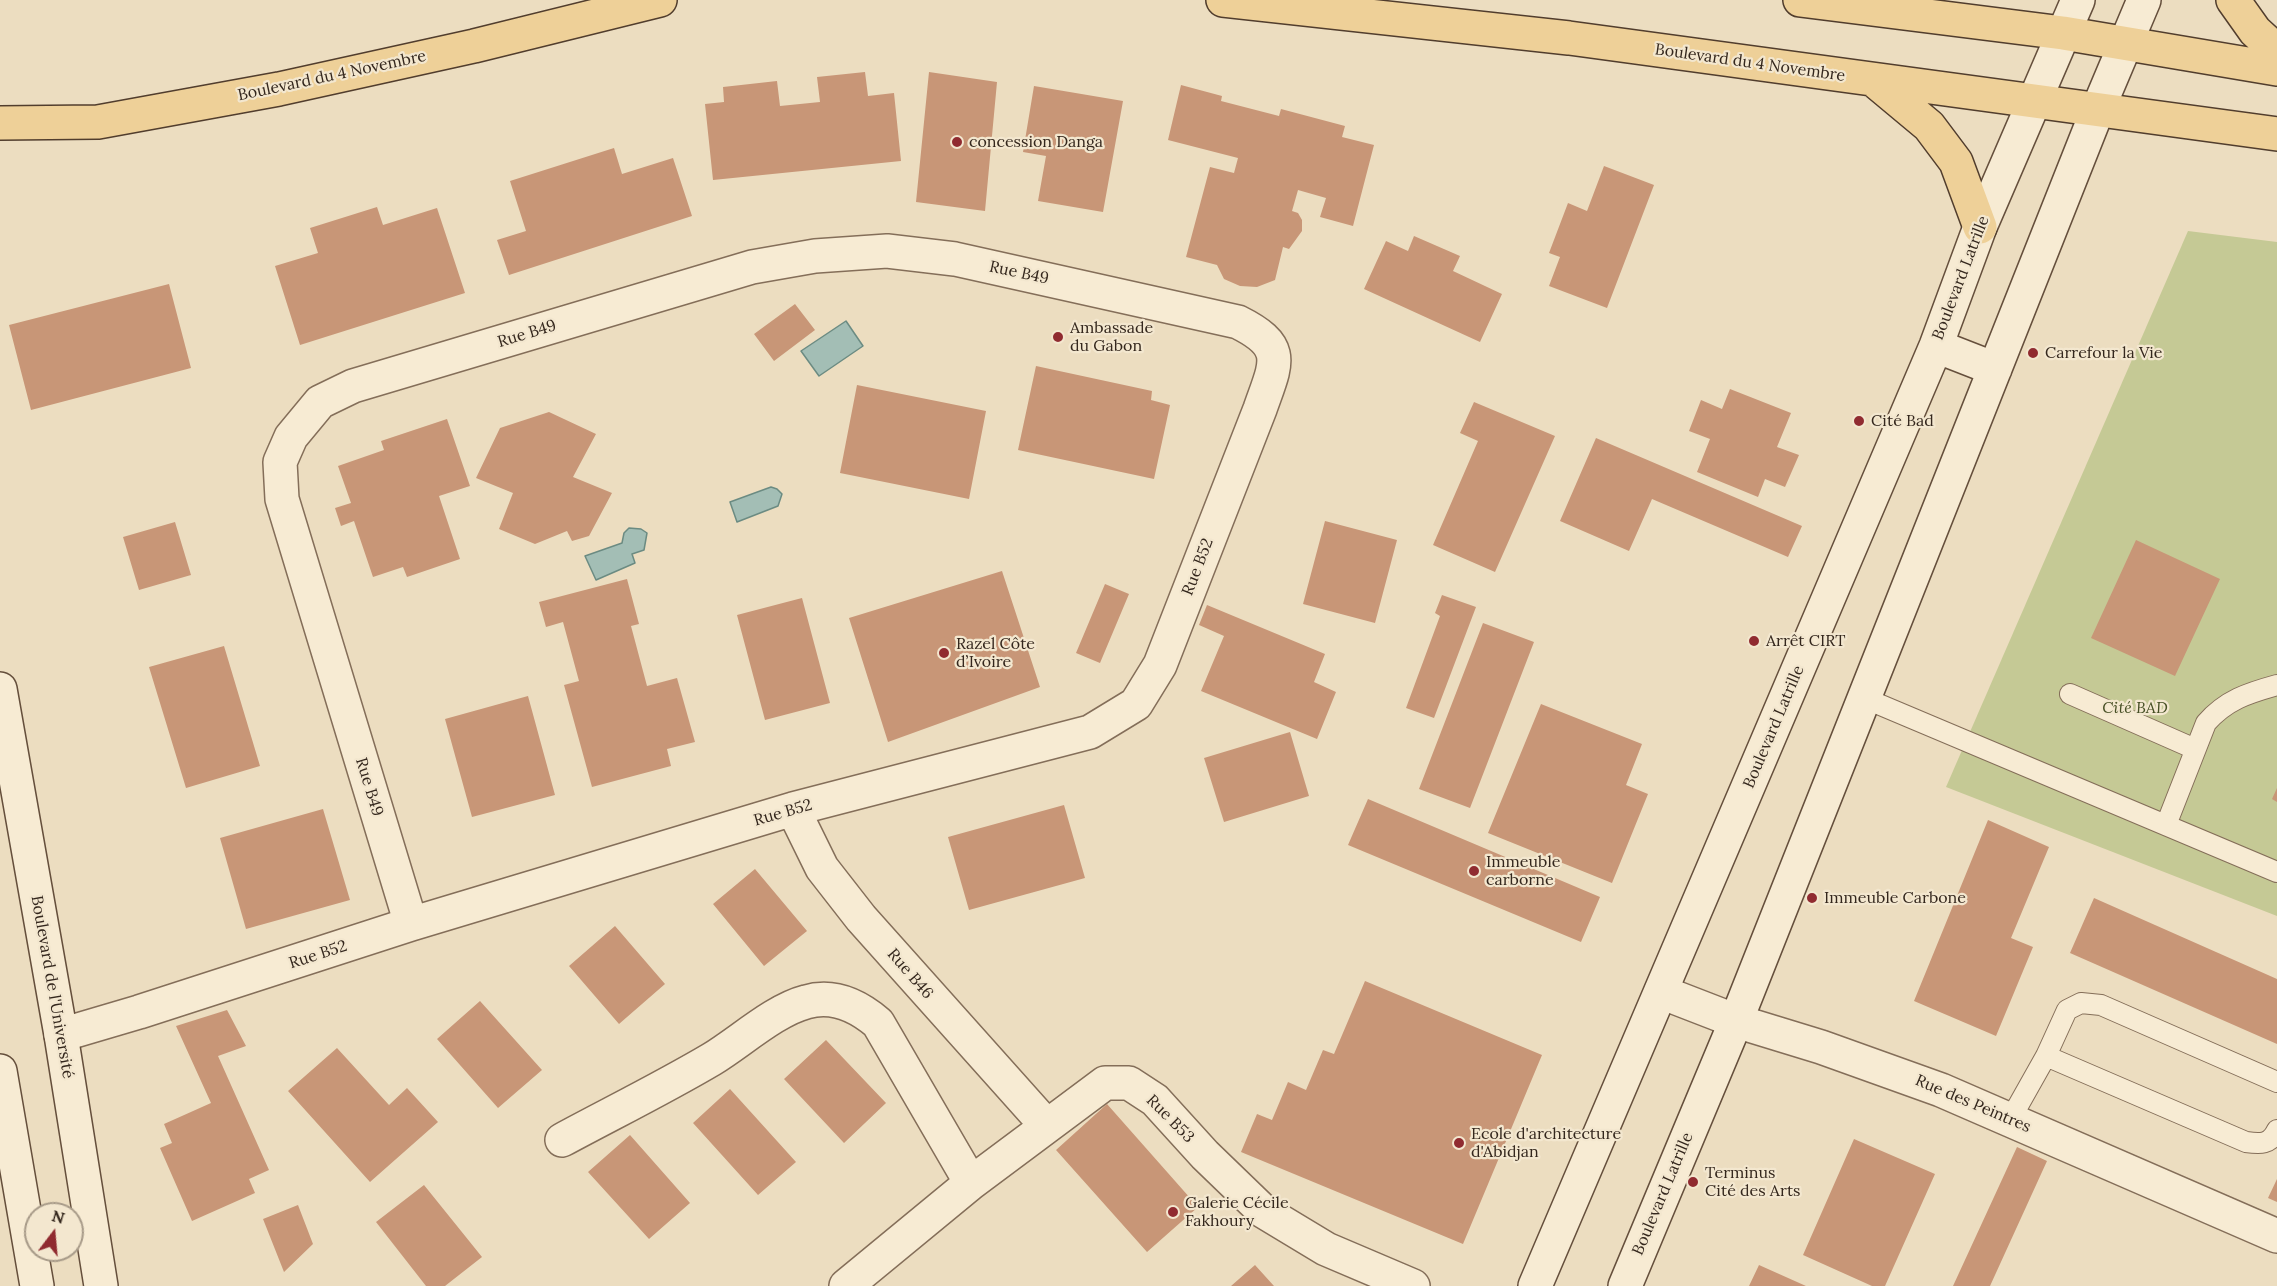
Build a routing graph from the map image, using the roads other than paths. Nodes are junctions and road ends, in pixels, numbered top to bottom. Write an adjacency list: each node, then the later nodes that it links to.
1 (660, 0): 16 (main road, Boulevard du 4 Novembre)
2 (1223, 0): 13 (main road, Boulevard du 4 Novembre)
3 (1800, 0): 8 (main road)
4 (1959, 0): 8 (main road)
5 (2078, 0): 9 (street, Boulevard Latrille)
6 (2144, 0): 10 (street, Boulevard Latrille)
7 (2234, 0): 11 (main road)
8 (1920, 14): 9 (main road)
9 (2063, 33): 10 (main road); 14 (street, Boulevard Latrille)
10 (2126, 44): 12 (main road); 15 (street, Boulevard Latrille)
11 (2277, 51)
12 (2277, 69)
13 (1875, 81): 14 (main road, Boulevard du 4 Novembre); 18 (main road)
14 (2035, 102): 15 (main road, Boulevard du 4 Novembre); 18 (street, Boulevard Latrille)
15 (2098, 109): 17 (main road, Boulevard du 4 Novembre); 21 (street, Boulevard Latrille)
16 (0, 123)
17 (2277, 134)
18 (1980, 227): 19 (street, Boulevard Latrille)
19 (1935, 346): 21 (street); 31 (street, Boulevard Latrille)
20 (1273, 348): 27 (street, Rue B52); 30 (street, Rue B49)
21 (1995, 369): 25 (street, Boulevard Latrille)
22 (2277, 685): 26 (lane)
23 (0, 689): 33 (street, Boulevard de l'Université)
24 (2070, 694): 26 (lane)
25 (1864, 698): 28 (lane); 32 (street, Boulevard Latrille)
26 (2196, 748): 28 (lane)
27 (793, 809): 30 (street, Rue B52); 38 (street, Rue B46)
28 (2166, 825): 29 (lane)
29 (2277, 872)
30 (411, 924): 33 (street, Rue B52)
31 (1661, 992): 32 (street, Rue des Peintres); 47 (street, Boulevard Latrille)
32 (1736, 1021): 37 (street, Rue des Peintres); 48 (street, Boulevard Latrille)
33 (61, 1035): 44 (street, Boulevard de l'Université)
34 (2046, 1056): 36 (lane); 37 (lane); 39 (lane)
35 (0, 1071): 43 (street)
36 (2277, 1082)
37 (2010, 1120): 42 (street, Rue des Peintres)
38 (1047, 1125): 41 (street, Rue B53); 46 (street, Rue B53)
39 (2277, 1130)
40 (562, 1140): 41 (street)
41 (971, 1183): 45 (street, Rue B53)
42 (2277, 1236)
43 (37, 1286)
44 (101, 1286)
45 (846, 1286)
46 (1413, 1286)
47 (1535, 1286)
48 (1625, 1286)

